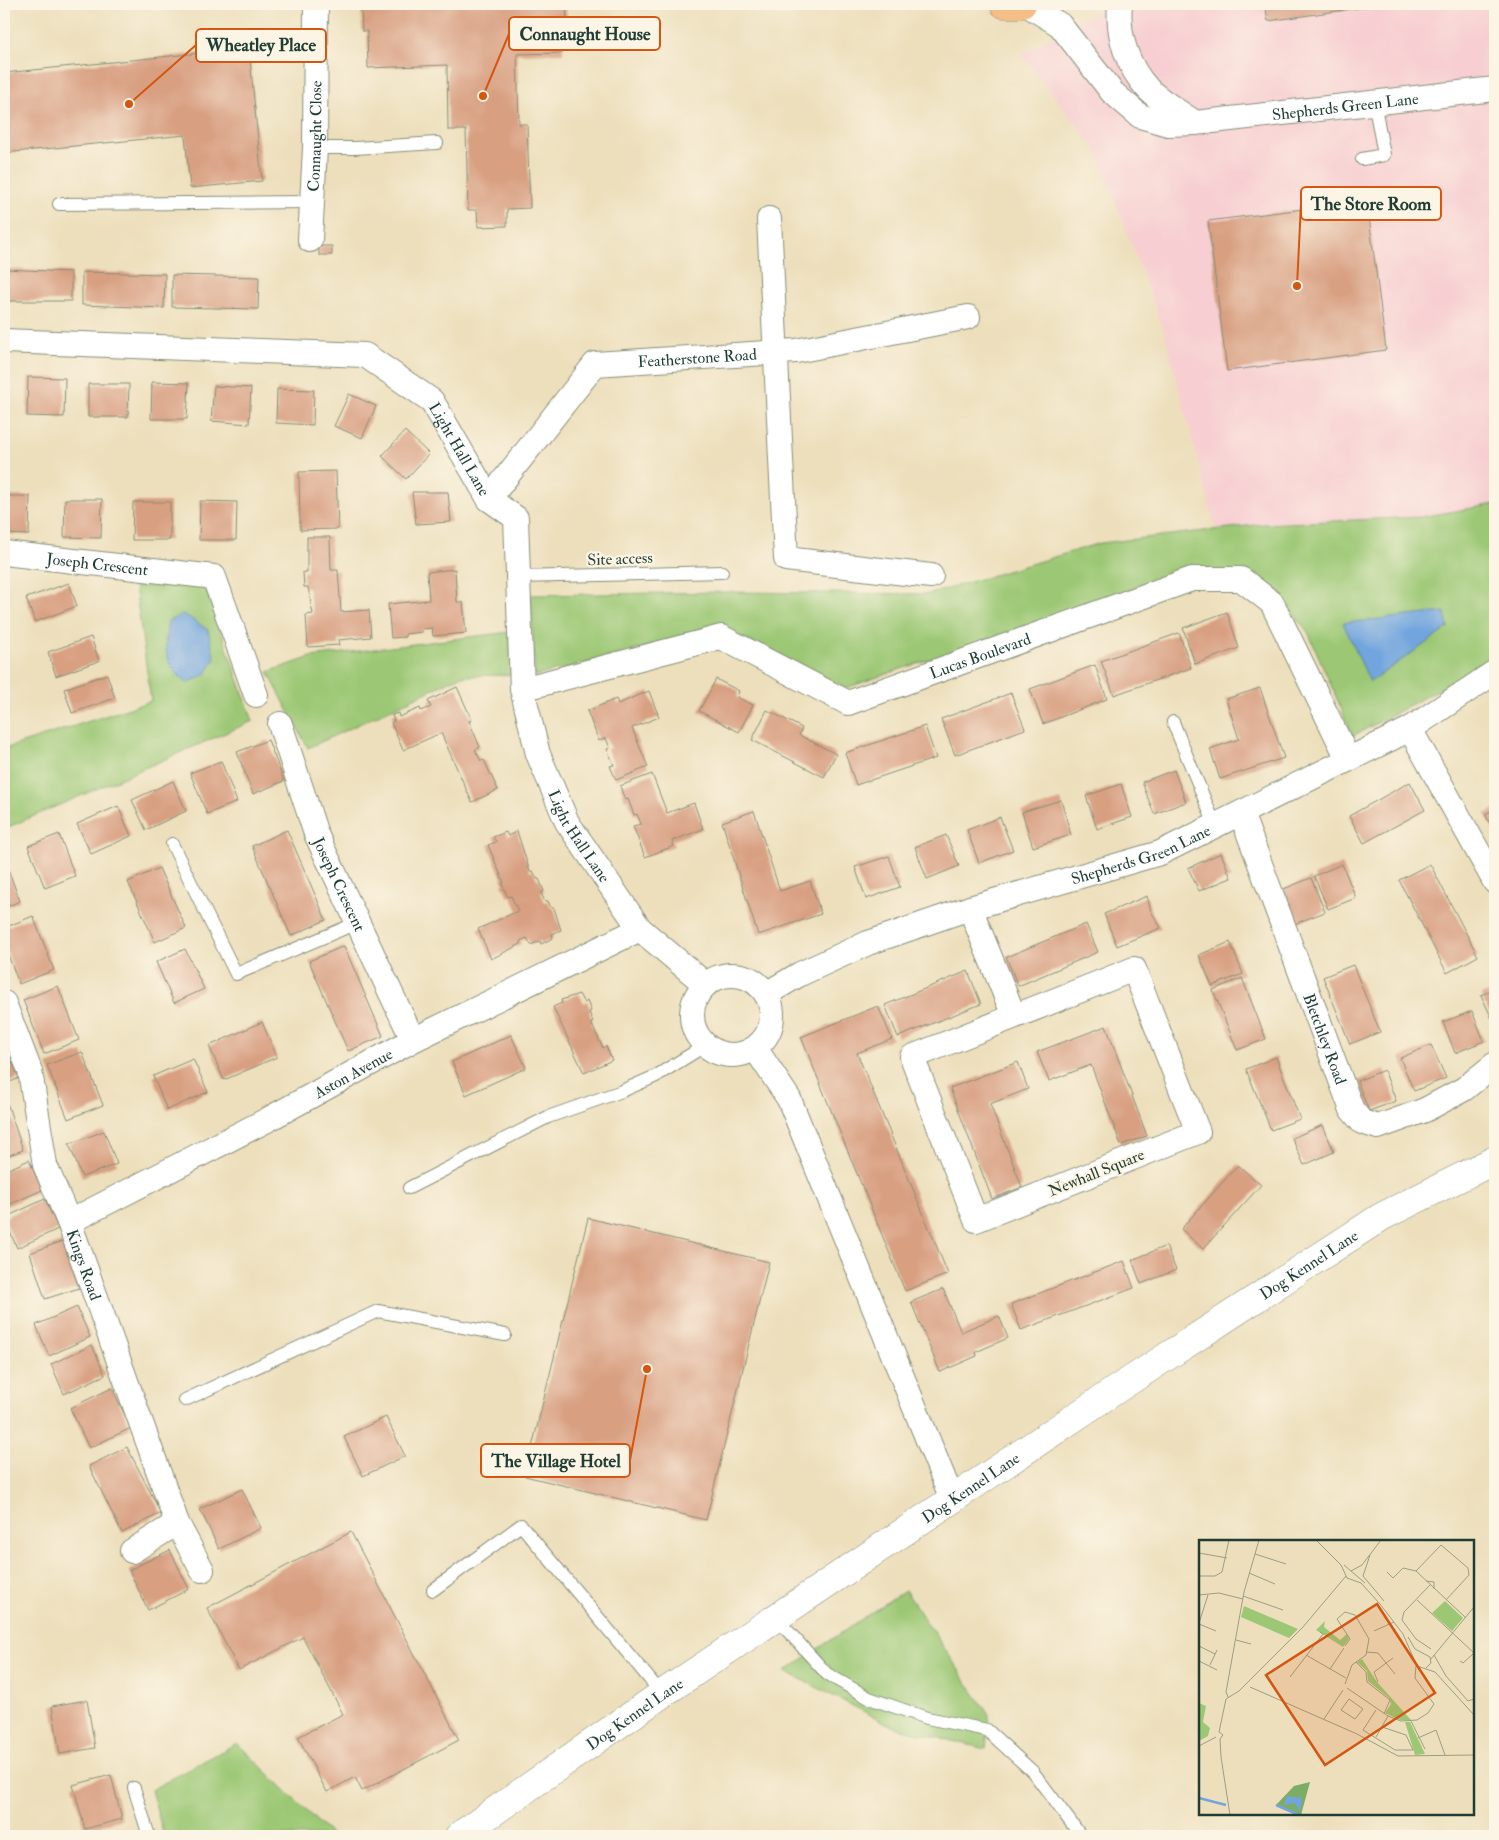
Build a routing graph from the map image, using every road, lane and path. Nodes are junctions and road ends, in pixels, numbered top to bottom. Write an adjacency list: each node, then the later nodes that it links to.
1 (316, 4): 9 (street, Connaught Close)
2 (1004, 4): 3 (highway)
3 (1024, 4): 7 (street, Shepherds Green Lane)
4 (1120, 4): 7 (street)
5 (1495, 89): 6 (street, Shepherds Green Lane)
6 (1374, 102): 7 (street, Shepherds Green Lane); 10 (lane)
7 (1195, 123)
8 (437, 143): 9 (lane)
9 (315, 148): 11 (street, Connaught Close)
10 (1362, 159)
11 (312, 202): 12 (lane); 14 (street, Connaught Close)
12 (59, 204)
13 (770, 219): 17 (street)
14 (310, 240)
15 (968, 317): 17 (street, Featherstone Road)
16 (4, 341): 18 (street, Light Hall Lane)
17 (776, 352): 18 (street, Featherstone Road); 21 (street)
18 (489, 499): 22 (street, Light Hall Lane)
19 (4, 553): 25 (street, Joseph Crescent)
20 (722, 572): 22 (lane, Site access)
21 (931, 576)
22 (518, 577): 24 (street, Light Hall Lane)
23 (1495, 672): 28 (street, Shepherds Green Lane)
24 (522, 689): 29 (street, Lucas Boulevard); 36 (street, Light Hall Lane)
25 (256, 695)
26 (1173, 722): 31 (lane)
27 (280, 724): 35 (street, Joseph Crescent)
28 (1410, 729): 29 (street, Shepherds Green Lane); 33 (street)
29 (1348, 759): 30 (street, Shepherds Green Lane)
30 (1241, 813): 31 (street, Shepherds Green Lane); 44 (street, Bletchley Road)
31 (1215, 825): 34 (street, Shepherds Green Lane)
32 (172, 844): 35 (lane)
33 (1493, 873)
34 (970, 908): 38 (street, Shepherds Green Lane); 40 (street)
35 (358, 923): 41 (street, Joseph Crescent)
36 (640, 929): 37 (street, Light Hall Lane); 41 (street, Aston Avenue)
37 (705, 984): 38 (street); 42 (street)
38 (766, 994): 43 (street)
39 (4, 1003): 47 (street, Kings Road)
40 (1014, 1016): 40 (street, Newhall Square)
41 (413, 1040): 47 (street, Aston Avenue)
42 (706, 1045): 43 (street); 46 (lane)
43 (756, 1048): 50 (street)
44 (1495, 1064)
45 (1495, 1160): 50 (street, Dog Kennel Lane)
46 (409, 1188)
47 (69, 1222): 51 (street, Kings Road)
48 (506, 1334): 49 (lane)
49 (185, 1400)
50 (952, 1499): 55 (street, Dog Kennel Lane)
51 (177, 1523): 52 (street); 53 (street, Kings Road)
52 (132, 1551)
53 (202, 1570)
54 (434, 1590): 56 (lane)
55 (776, 1618): 56 (street, Dog Kennel Lane); 60 (lane)
56 (662, 1694): 59 (street, Dog Kennel Lane)
57 (134, 1788): 58 (lane)
58 (149, 1836)
59 (459, 1836)
60 (1081, 1836)

